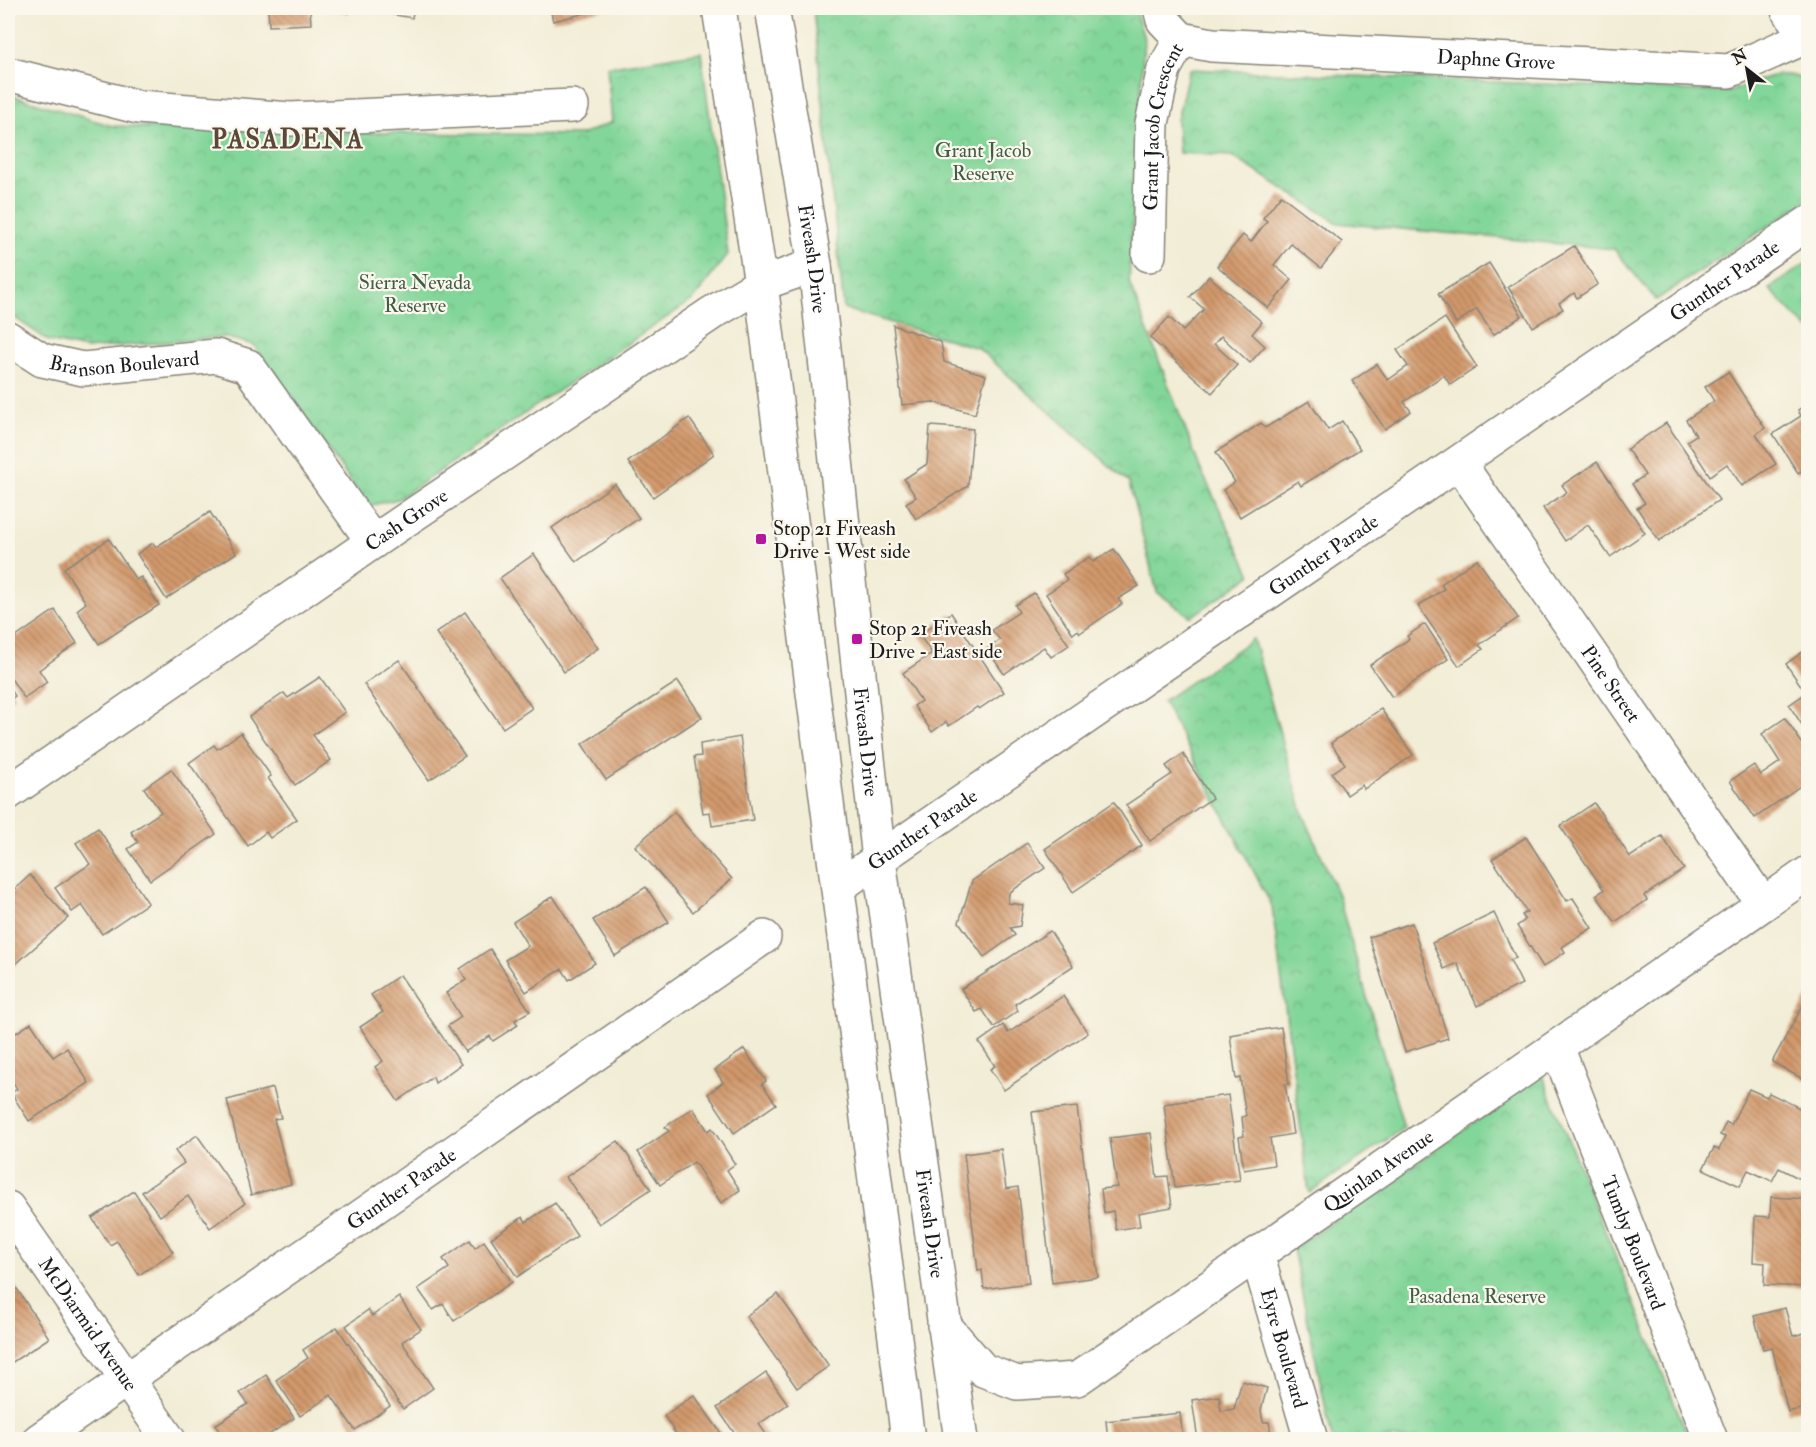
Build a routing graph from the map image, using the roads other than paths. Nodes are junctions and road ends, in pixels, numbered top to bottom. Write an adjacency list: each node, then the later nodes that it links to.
1 (719, 8): 12 (street)
2 (772, 8): 11 (street, Fiveash Drive)
3 (1160, 8): 5 (street, Grant Jacob Crescent)
4 (1787, 8): 6 (street)
5 (1181, 39): 6 (street, Daphne Grove); 10 (street, Grant Jacob Crescent)
6 (1807, 39)
7 (8, 74): 8 (street)
8 (572, 106)
9 (1809, 223): 14 (street, Gunther Parade)
10 (1149, 255)
11 (814, 265): 12 (street, Cash Grove); 17 (street, Fiveash Drive)
12 (761, 284): 15 (street, Cash Grove); 19 (street)
13 (8, 338): 15 (street, Branson Boulevard)
14 (1459, 463): 17 (street, Gunther Parade); 20 (street, Pine Street)
15 (373, 542): 16 (street, Cash Grove)
16 (8, 793)
17 (879, 860): 19 (street, Gunther Parade); 25 (street, Fiveash Drive)
18 (1809, 873): 20 (street, Quinlan Avenue)
19 (838, 887): 29 (street)
20 (1763, 904): 22 (street, Quinlan Avenue)
21 (764, 937): 26 (street, Gunther Parade)
22 (1557, 1047): 24 (street, Quinlan Avenue); 32 (street, Tumby Boulevard)
23 (8, 1208): 26 (street, McDiarmid Avenue)
24 (1257, 1254): 25 (street, Quinlan Avenue); 31 (street, Eyre Boulevard)
25 (944, 1325): 30 (street, Fiveash Drive)
26 (127, 1379): 27 (street, Gunther Parade); 28 (street, McDiarmid Avenue)
27 (39, 1440)
28 (169, 1440)
29 (908, 1440)
30 (961, 1440)
31 (1311, 1440)
32 (1711, 1440)

